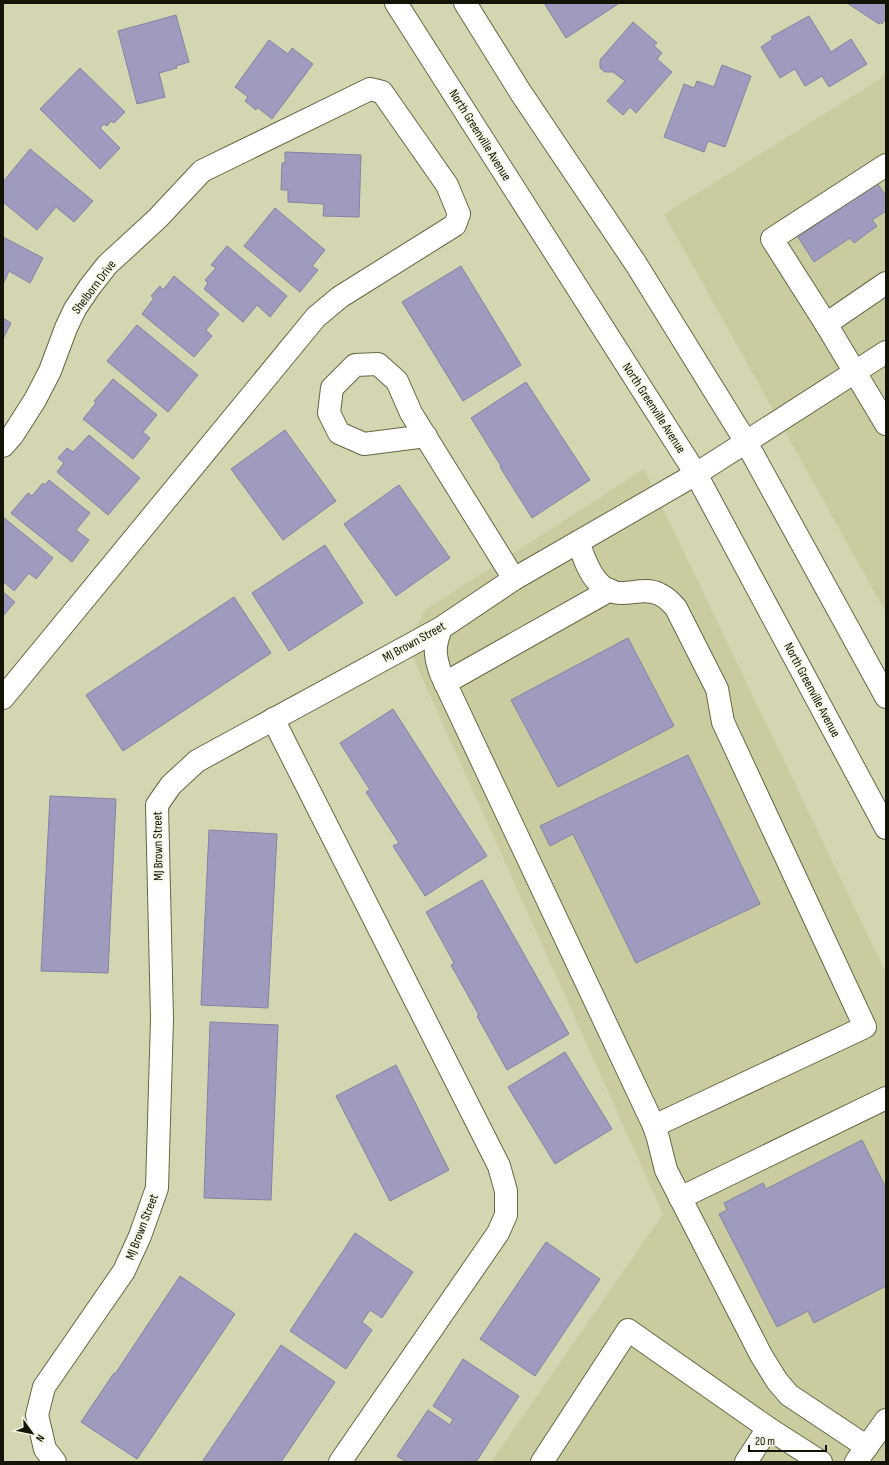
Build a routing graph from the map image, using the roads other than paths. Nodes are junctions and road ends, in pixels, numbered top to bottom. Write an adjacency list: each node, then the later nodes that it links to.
1 (396, 3): 12 (main road, North Greenville Avenue)
2 (465, 3): 10 (main road)
3 (886, 165): 5 (main road)
4 (886, 284): 5 (main road)
5 (826, 324): 7 (main road)
6 (886, 352): 7 (main road, MJ Brown Street)
7 (856, 372): 8 (main road); 10 (main road, MJ Brown Street)
8 (886, 424)
9 (426, 436): 9 (main road); 14 (main road)
10 (746, 442): 12 (main road, MJ Brown Street); 18 (main road)
11 (3, 446): 19 (main road, Shelborn Drive)
12 (696, 474): 13 (main road, MJ Brown Street); 21 (main road, North Greenville Avenue)
13 (578, 542): 14 (main road, MJ Brown Street); 15 (main road)
14 (514, 579): 16 (main road, MJ Brown Street)
15 (610, 590): 17 (main road); 23 (main road)
16 (441, 628): 17 (main road); 20 (main road, MJ Brown Street)
17 (445, 683): 23 (main road)
18 (886, 697)
19 (3, 698)
20 (273, 719): 28 (main road, MJ Brown Street); 29 (main road)
21 (886, 828)
22 (886, 1098): 24 (main road)
23 (654, 1126): 24 (main road)
24 (680, 1198): 27 (main road)
25 (886, 1420): 27 (main road)
26 (768, 1428): 30 (main road); 31 (main road); 32 (main road)
27 (862, 1454)
28 (55, 1462)
29 (340, 1462)
30 (542, 1462)
31 (746, 1462)
32 (821, 1462)

